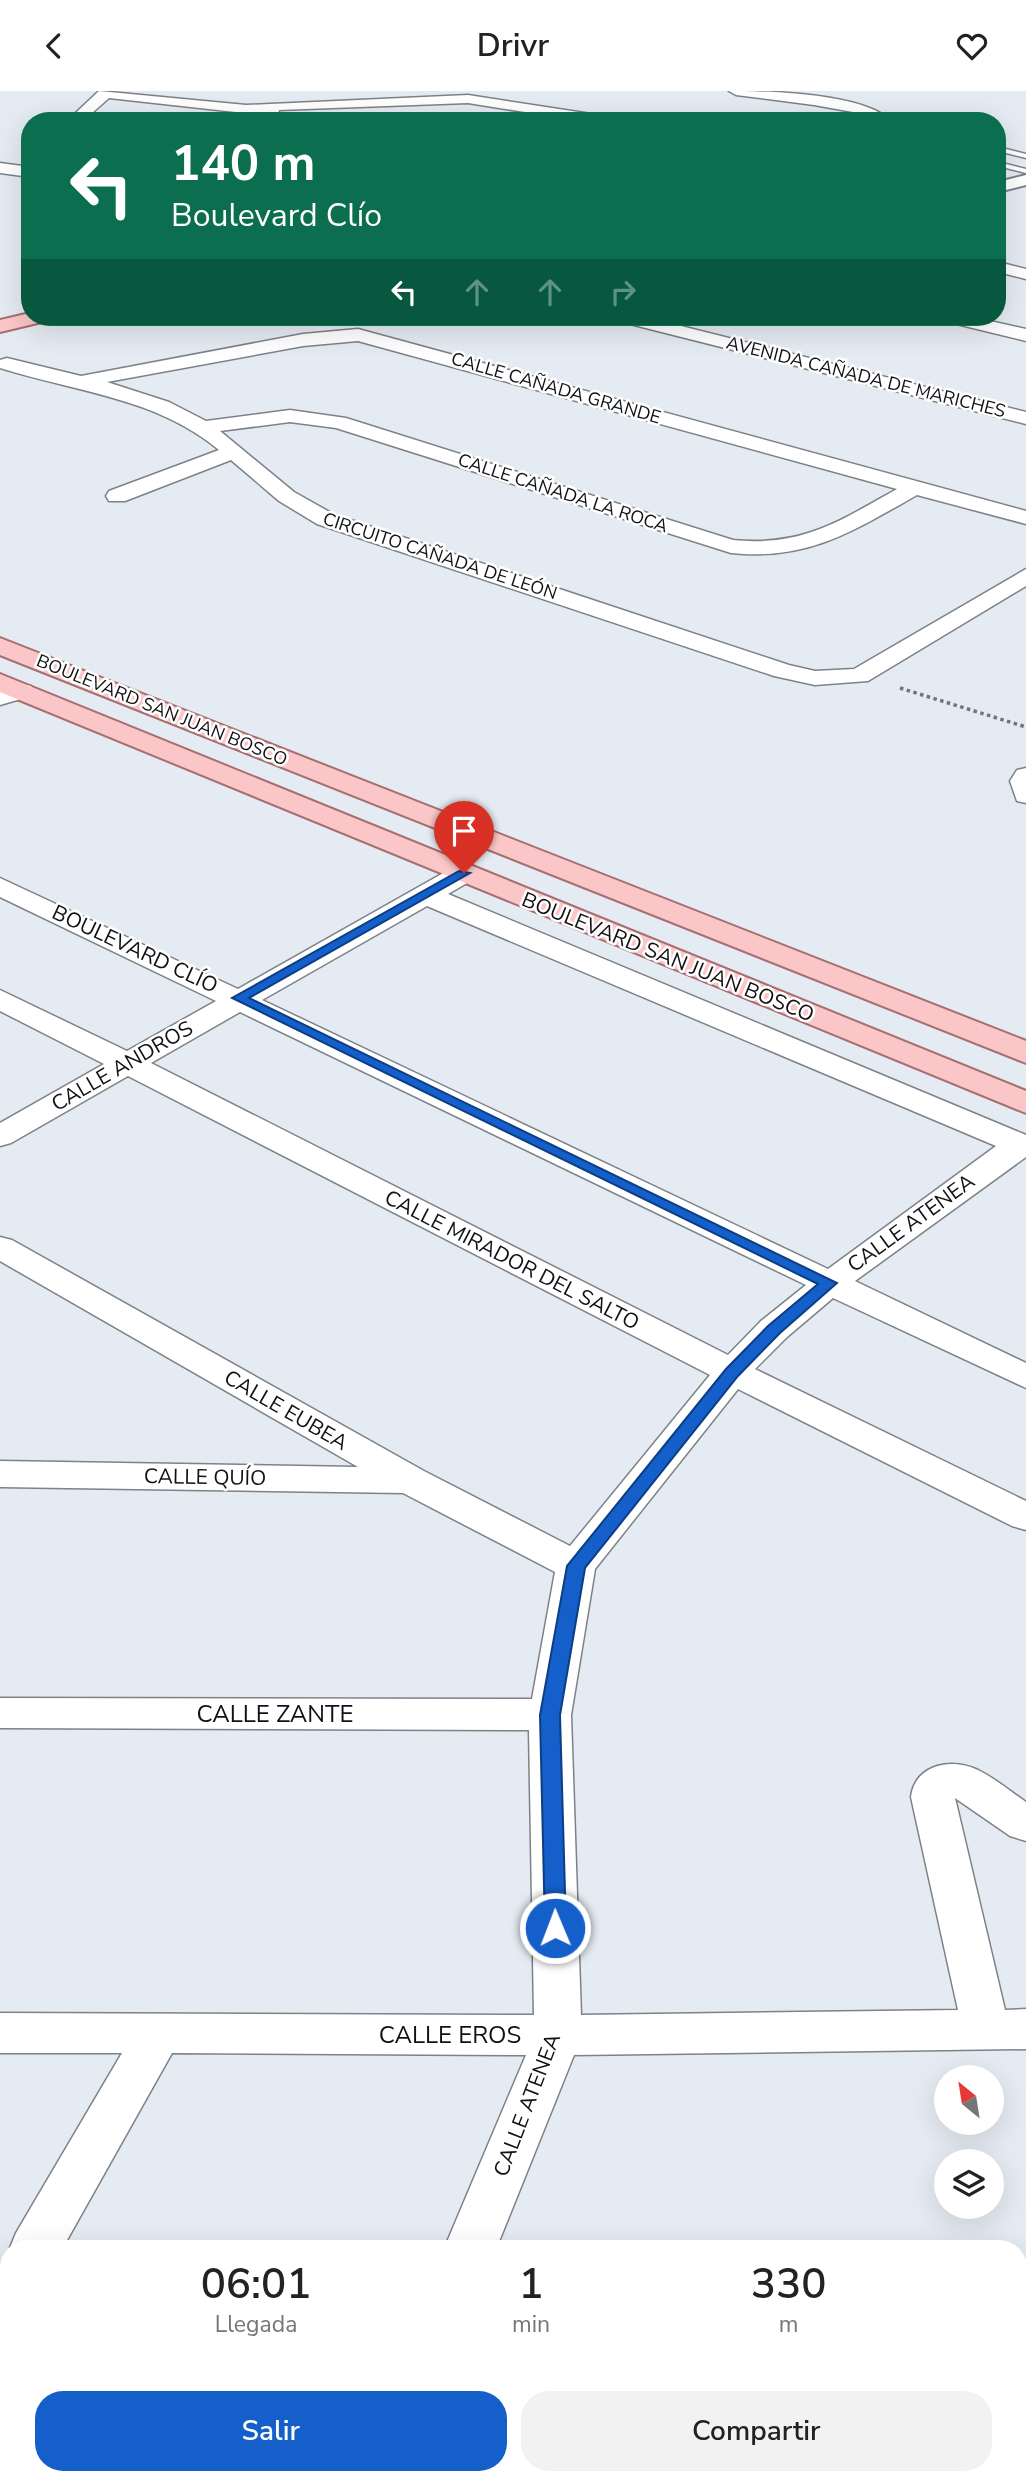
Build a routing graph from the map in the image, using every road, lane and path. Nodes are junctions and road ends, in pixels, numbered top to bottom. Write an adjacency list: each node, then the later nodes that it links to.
1 (736, 91): 7 (street)
2 (107, 92): 3 (street); 4 (street)
3 (252, 107): 5 (street); 6 (street)
4 (85, 112)
5 (273, 112)
6 (552, 112)
7 (870, 112)
8 (1006, 151): 9 (lane)
9 (1026, 156)
10 (1006, 166): 11 (lane)
11 (1026, 171)
12 (1026, 180): 13 (street)
13 (1006, 185)
14 (1026, 197): 15 (street)
15 (1006, 201)
16 (1026, 264): 17 (street)
17 (1006, 266)
18 (1006, 269): 19 (street)
19 (1026, 274)
20 (21, 304): 21 (main road)
21 (0, 308)
22 (21, 321): 23 (main road)
23 (0, 326)
24 (660, 326): 29 (street, AVENIDA CAÑADA DE MARICHES)
25 (988, 326): 26 (street)
26 (1026, 335)
27 (7, 365): 28 (street, CIRCUITO CAÑADA DE LEÓN)
28 (80, 382): 30 (street, CIRCUITO CAÑADA DE LEÓN); 32 (street, CALLE CAÑADA GRANDE)
29 (1026, 418)
30 (201, 428): 31 (street, CIRCUITO CAÑADA DE LEÓN); 32 (street, CALLE CAÑADA LA ROCA)
31 (231, 453): 33 (street); 37 (street, CIRCUITO CAÑADA DE LEÓN)
32 (914, 488): 34 (street, CALLE CAÑADA GRANDE)
33 (117, 496)
34 (1026, 518)
35 (1026, 576): 37 (street, CIRCUITO CAÑADA DE LEÓN)
36 (0, 646): 47 (main road, BOULEVARD SAN JUAN BOSCO)
37 (859, 675): 39 (path)
38 (7, 690): 42 (main road, BOULEVARD SAN JUAN BOSCO)
39 (1026, 727)
40 (1026, 776): 41 (street)
41 (1026, 795)
42 (464, 873): 44 (street, CALLE ANDROS); 49 (main road, BOULEVARD SAN JUAN BOSCO)
43 (0, 886): 45 (street, BOULEVARD CLÍO)
44 (426, 895): 45 (street, CALLE ANDROS); 51 (street)
45 (239, 998): 48 (street, CALLE ANDROS); 55 (street, BOULEVARD CLÍO)
46 (0, 999): 48 (street, CALLE MIRADOR DEL SALTO)
47 (1026, 1053)
48 (126, 1063): 50 (street, CALLE ANDROS); 56 (street, CALLE MIRADOR DEL SALTO)
49 (1026, 1103)
50 (0, 1136)
51 (1023, 1145): 55 (street, CALLE ATENEA)
52 (0, 1247): 54 (street, CALLE EUBEA)
53 (0, 1270): 54 (street)
54 (43, 1271): 59 (street, CALLE EUBEA)
55 (829, 1283): 56 (street, CALLE ATENEA); 57 (street, BOULEVARD CLÍO)
56 (732, 1372): 60 (street, CALLE MIRADOR DEL SALTO); 61 (street, CALLE ATENEA)
57 (1026, 1377)
58 (0, 1474): 59 (street, CALLE QUÍO)
59 (410, 1481): 61 (street, CALLE EUBEA)
60 (1026, 1517)
61 (576, 1566): 63 (street, CALLE ATENEA)
62 (0, 1713): 63 (street, CALLE ZANTE)
63 (550, 1715): 68 (street, CALLE ATENEA)
64 (1026, 1824): 65 (street)
65 (1006, 2029): 68 (street, CALLE EROS)
66 (0, 2033): 67 (street, CALLE EROS)
67 (158, 2035): 68 (street, CALLE EROS); 69 (street)
68 (558, 2035): 70 (street, CALLE ATENEA)
69 (39, 2240)
70 (474, 2240)

